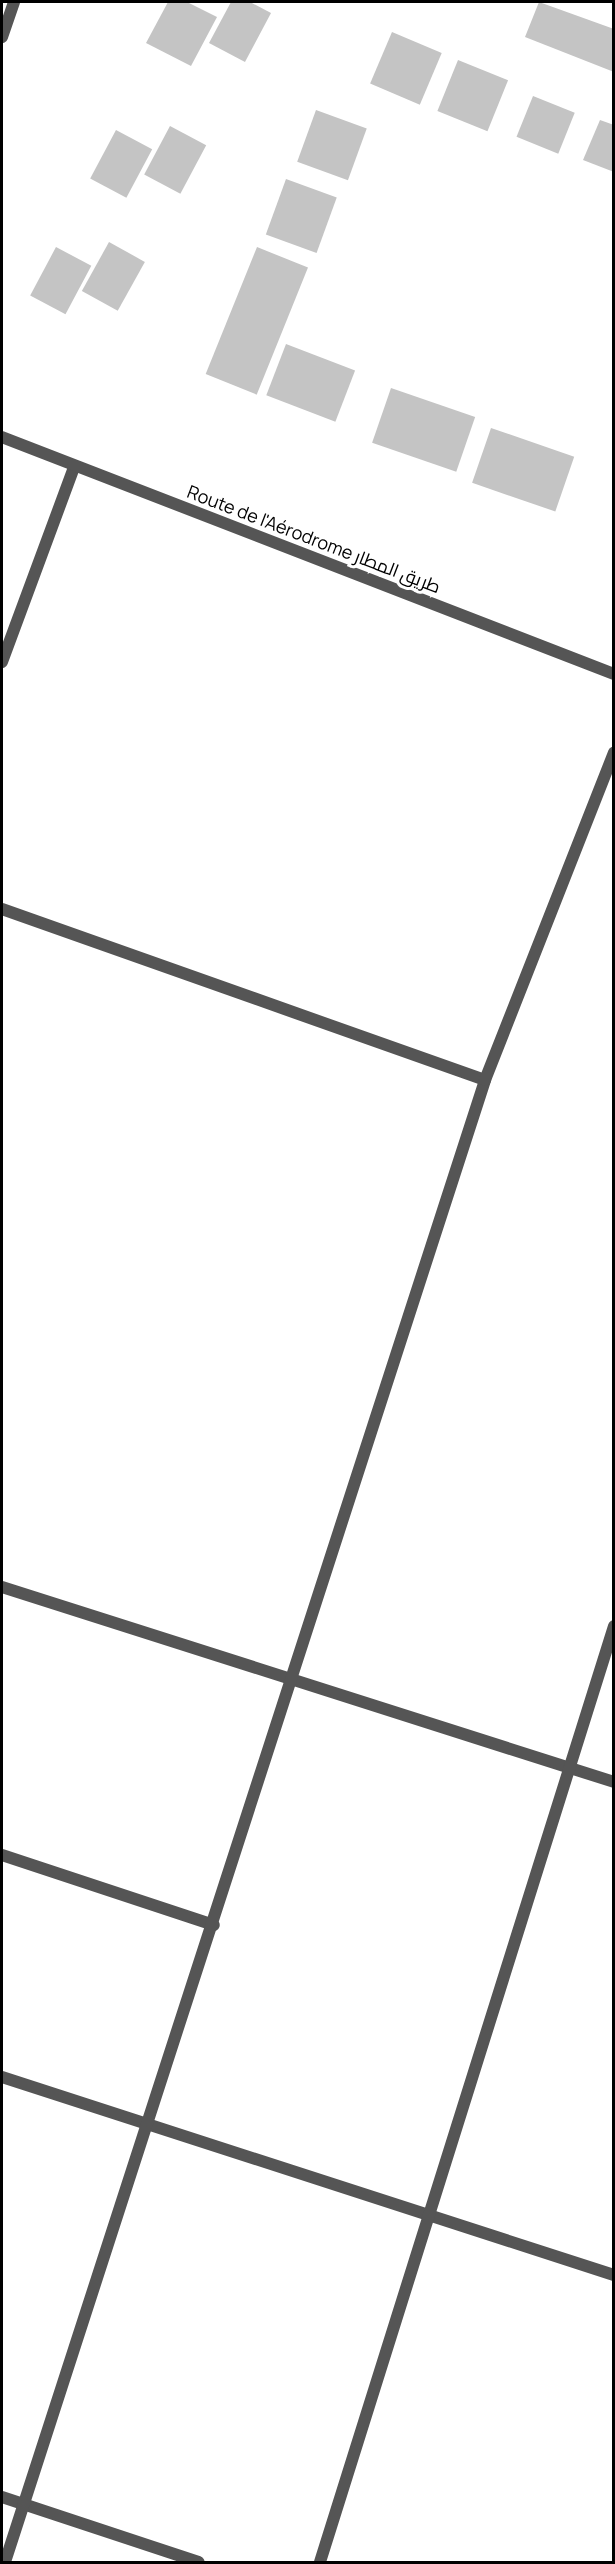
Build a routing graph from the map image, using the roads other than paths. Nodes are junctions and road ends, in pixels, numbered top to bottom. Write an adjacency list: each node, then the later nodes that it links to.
1 (14, 2): 2 (street)
2 (2, 38)
3 (2, 437): 4 (street, Route de l'Aérodrome طريق المطار)
4 (74, 467): 5 (street); 6 (street, Route de l'Aérodrome طريق المطار)
5 (2, 662)
6 (614, 674)
7 (614, 753): 9 (street)
8 (2, 909): 9 (street)
9 (485, 1080): 12 (street)
10 (2, 1587): 12 (street)
11 (614, 1626): 13 (street)
12 (290, 1680): 13 (street); 16 (street)
13 (571, 1768): 14 (street); 19 (street)
14 (614, 1782)
15 (2, 1855): 16 (street)
16 (214, 1925): 18 (street)
17 (2, 2077): 18 (street)
18 (149, 2125): 19 (street); 22 (street)
19 (431, 2213): 20 (street); 25 (street)
20 (614, 2275)
21 (2, 2497): 22 (street)
22 (24, 2505): 23 (street); 24 (street)
23 (5, 2562)
24 (200, 2562)
25 (320, 2562)

